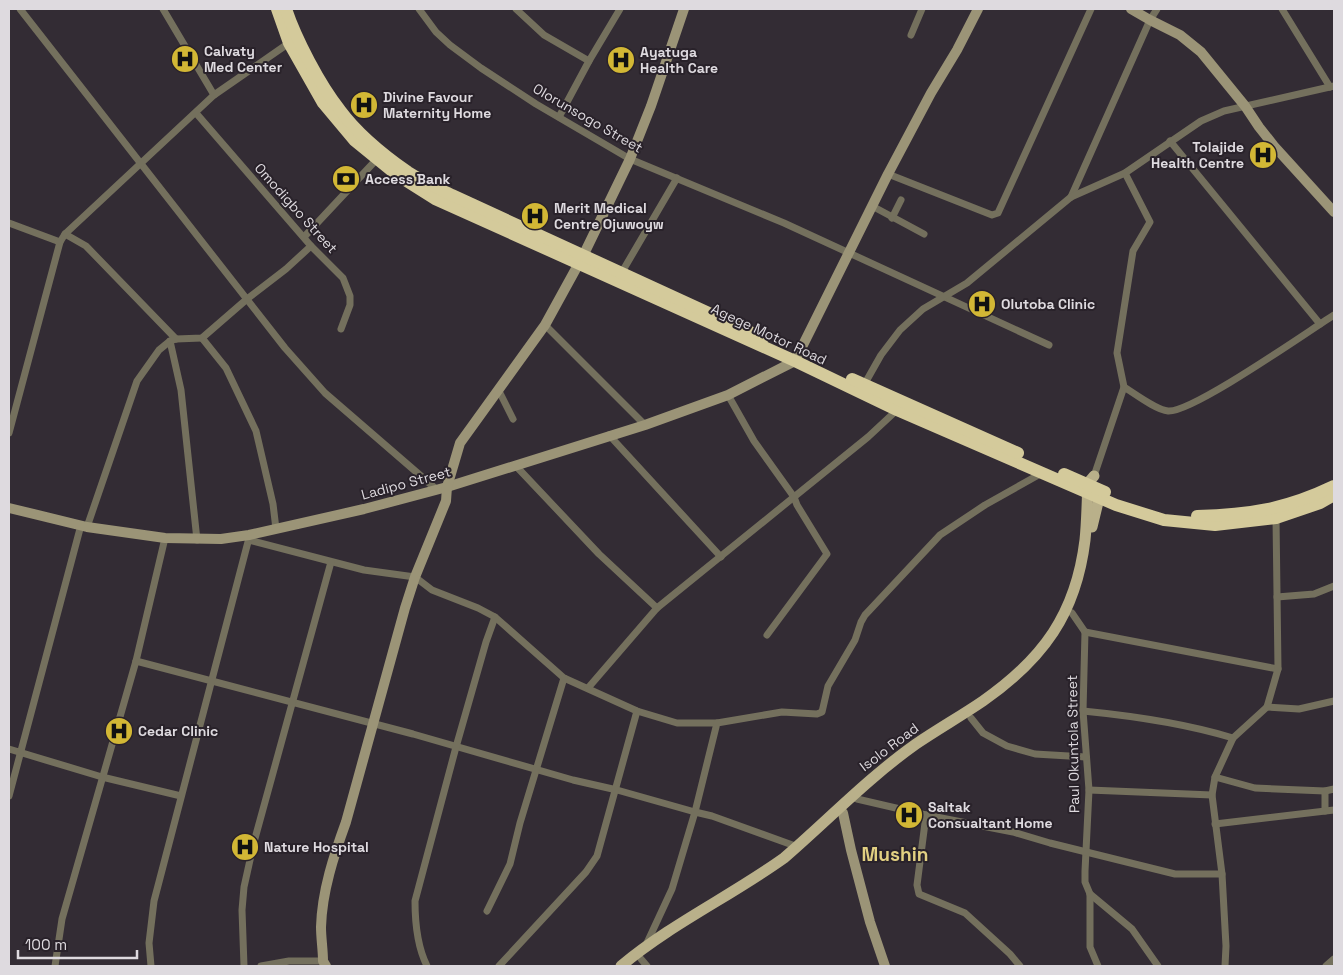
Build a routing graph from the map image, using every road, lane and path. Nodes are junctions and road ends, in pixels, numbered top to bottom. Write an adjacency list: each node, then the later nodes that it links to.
1 (20, 9): 27 (street)
2 (163, 9): 20 (street)
3 (277, 9): 17 (highway, Agege Motor Road)
4 (286, 9): 43 (highway, Agege Motor Road)
5 (418, 9): 23 (street, Olorunsogo Street)
6 (516, 9): 18 (street)
7 (620, 9): 18 (street)
8 (684, 9): 26 (street)
9 (922, 9): 16 (street)
10 (978, 9): 29 (street)
11 (1091, 9): 29 (street)
12 (1131, 9): 15 (street)
13 (1157, 9): 15 (street)
14 (1282, 9): 19 (street)
15 (1150, 20): 21 (street); 31 (street)
16 (911, 35)
17 (289, 43): 20 (street); 25 (highway, Agege Motor Road)
18 (589, 61): 23 (street)
19 (1332, 86): 21 (street)
20 (214, 95): 22 (street)
21 (1245, 106): 24 (street); 34 (street)
22 (196, 112): 27 (street); 39 (street, Omodigbo Street)
23 (559, 117): 26 (street, Olorunsogo Street)
24 (1170, 142): 28 (street); 48 (street)
25 (377, 159): 39 (street); 43 (highway, Agege Motor Road)
26 (630, 159): 30 (street, Olorunsogo Street); 43 (street)
27 (140, 164): 37 (street); 46 (street)
28 (1125, 173): 31 (street); 56 (street)
29 (888, 174): 33 (street)
30 (677, 178): 42 (street, Olorunsogo Street); 44 (street)
31 (1071, 197): 45 (street)
32 (901, 200): 35 (street)
33 (872, 206): 35 (street); 42 (street)
34 (1334, 212)
35 (892, 218): 38 (street)
36 (9, 223): 40 (street)
37 (65, 234): 40 (street); 52 (street)
38 (924, 234)
39 (304, 237): 41 (street, Omodigbo Street)
40 (60, 242): 62 (street)
41 (311, 246): 46 (street); 50 (street, Omodigbo Street)
42 (848, 253): 45 (street, Olorunsogo Street); 54 (street)
43 (581, 259): 44 (highway, Agege Motor Road); 49 (street); 54 (highway, Agege Motor Road)
44 (622, 272): 54 (highway, Agege Motor Road)
45 (944, 295): 53 (street, Olorunsogo Street); 55 (street)
46 (247, 299): 51 (street); 69 (street)
47 (1334, 315): 48 (street)
48 (1320, 324): 56 (street)
49 (545, 325): 57 (street); 61 (street)
50 (341, 329)
51 (202, 338): 52 (street); 75 (street)
52 (173, 340): 74 (street); 78 (street)
53 (1049, 345)
54 (797, 358): 55 (highway, Agege Motor Road); 58 (street, Ladipo Street); 59 (highway, Agege Motor Road)
55 (864, 385): 68 (highway, Agege Motor Road)
56 (1124, 387): 68 (street)
57 (498, 389): 60 (street); 67 (street)
58 (728, 395): 61 (street, Ladipo Street); 71 (street)
59 (897, 410): 65 (highway, Agege Motor Road); 71 (street)
60 (513, 419)
61 (644, 425): 63 (street, Ladipo Street)
62 (9, 433)
63 (609, 435): 64 (street, Ladipo Street); 79 (street)
64 (514, 465): 67 (street, Ladipo Street); 84 (street)
65 (1042, 473): 68 (highway, Agege Motor Road); 100 (street)
66 (1334, 486): 68 (highway, Agege Motor Road)
67 (447, 487): 69 (street, Ladipo Street); 81 (street)
68 (1093, 488): 73 (highway, Agege Motor Road); 85 (main road, Isolo Road); 124 (main road, Isolo Road)
69 (436, 489): 75 (street, Ladipo Street)
70 (1334, 495): 73 (highway, Agege Motor Road)
71 (794, 497): 79 (street); 88 (street)
72 (9, 508): 74 (street, Ladipo Street)
73 (1276, 518): 83 (street)
74 (84, 526): 76 (street, Ladipo Street); 105 (street)
75 (276, 529): 77 (street, Ladipo Street)
76 (165, 538): 78 (street, Ladipo Street); 89 (street)
77 (249, 538): 78 (street, Ladipo Street); 80 (street); 92 (street)
78 (197, 540)
79 (721, 557): 84 (street)
80 (331, 562): 81 (street); 95 (street)
81 (415, 577): 86 (street); 101 (street)
82 (1334, 586): 83 (street)
83 (1277, 597): 90 (street)
84 (657, 608): 93 (street)
85 (1072, 613): 87 (street); 99 (main road, Isolo Road)
86 (495, 617): 91 (street); 103 (street)
87 (1085, 632): 90 (street); 98 (street, Paul Okuntola Street)
88 (767, 635)
89 (136, 661): 92 (street); 108 (street)
90 (1278, 669): 96 (street)
91 (564, 678): 93 (street); 107 (street)
92 (212, 682): 95 (street); 116 (street)
93 (588, 688): 97 (street)
94 (1334, 701): 96 (street)
95 (294, 703): 101 (street); 135 (street)
96 (1267, 707): 102 (street)
97 (637, 710): 100 (street); 111 (street)
98 (1083, 711): 102 (street); 106 (street, Paul Okuntola Street)
99 (971, 718): 106 (street); 117 (main road, Isolo Road)
100 (717, 723): 120 (street)
101 (374, 724): 103 (street); 131 (street)
102 (1233, 738): 109 (street)
103 (456, 748): 107 (street); 137 (street)
104 (9, 749): 105 (street)
105 (21, 754): 108 (street); 115 (street)
106 (1086, 757): 112 (street, Paul Okuntola Street)
107 (537, 768): 111 (street); 128 (street)
108 (102, 777): 116 (street); 133 (street)
109 (1215, 777): 113 (street); 114 (street)
110 (1334, 789): 113 (street)
111 (616, 790): 120 (street); 138 (street)
112 (1089, 790): 114 (street); 125 (street, Paul Okuntola Street)
113 (1324, 791): 119 (street)
114 (1212, 795): 123 (street)
115 (9, 796)
116 (181, 796): 134 (street)
117 (857, 799): 121 (main road, Isolo Road); 122 (street)
118 (1334, 810): 119 (street)
119 (1325, 811): 123 (street)
120 (695, 812): 124 (street); 129 (street)
121 (843, 813): 132 (main road, Isolo Road); 140 (street)
122 (926, 815): 125 (street); 141 (street)
123 (1215, 824): 126 (street)
124 (798, 847): 129 (main road, Isolo Road)
125 (1086, 852): 126 (street); 127 (street, Paul Okuntola Street)
126 (1222, 874): 144 (street)
127 (1090, 894): 142 (street, Paul Okuntola Street); 143 (street)
128 (487, 911)
129 (645, 947): 139 (main road, Isolo Road)
130 (1334, 959): 145 (street)
131 (325, 964): 136 (street)
132 (640, 964)
133 (55, 966)
134 (151, 966)
135 (244, 966)
136 (261, 966)
137 (427, 966)
138 (499, 966)
139 (621, 966)
140 (885, 966)
141 (1020, 966)
142 (1098, 966)
143 (1158, 966)
144 (1225, 966)
145 (1326, 966)

